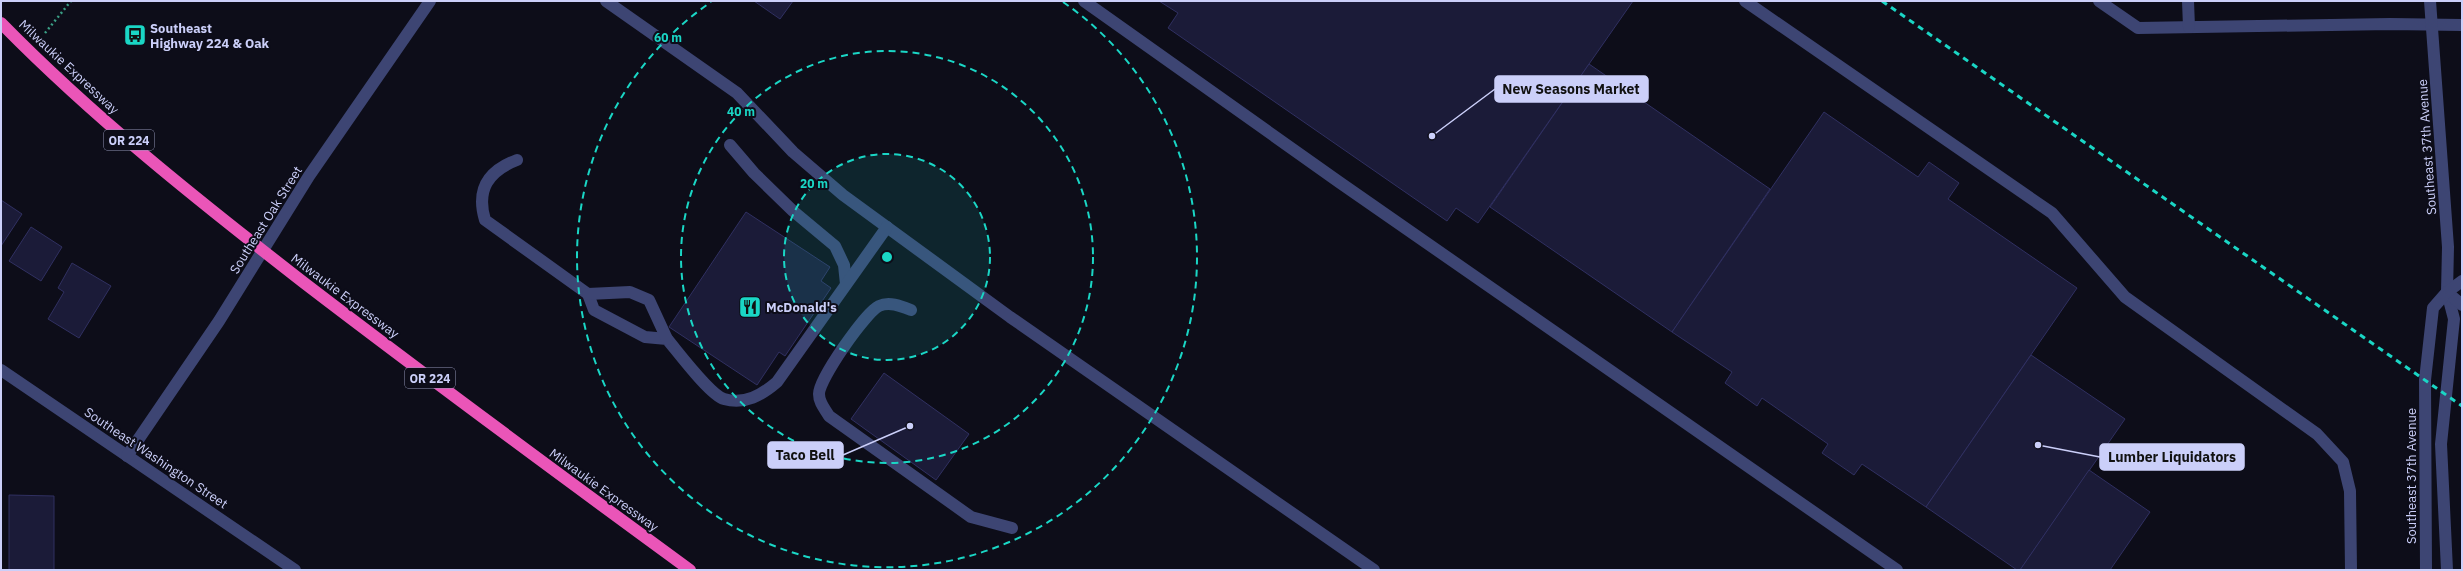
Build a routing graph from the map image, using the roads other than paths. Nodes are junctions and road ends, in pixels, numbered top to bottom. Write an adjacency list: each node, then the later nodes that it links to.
1 (430, 1): 15 (street, Southeast Oak Street)
2 (606, 1): 14 (street)
3 (1084, 1): 29 (street)
4 (1745, 1): 30 (street)
5 (2099, 1): 11 (street)
6 (2188, 1): 11 (street)
7 (2430, 1): 9 (street, Southeast 37th Avenue)
8 (1, 23): 15 (highway, Milwaukie Expressway / OR 224)
9 (2432, 25): 10 (street); 11 (street); 18 (street, Southeast 37th Avenue)
10 (2462, 25)
11 (2189, 27)
12 (730, 145): 17 (street)
13 (517, 160): 19 (street)
14 (888, 227): 17 (street); 28 (street)
15 (263, 250): 24 (street, Southeast Oak Street); 27 (highway, Milwaukie Expressway / OR 224)
16 (2462, 281): 18 (street)
17 (846, 284): 22 (street)
18 (2447, 292): 20 (street); 31 (street, Southeast 37th Avenue); 32 (street, Southeast 37th Avenue)
19 (588, 294): 22 (street); 22 (street)
20 (2462, 305)
21 (911, 310): 25 (street)
22 (667, 339)
23 (1, 370): 24 (street, Southeast Washington Street)
24 (127, 456): 26 (street, Southeast Washington Street)
25 (1012, 528)
26 (295, 570)
27 (690, 570)
28 (1374, 570)
29 (1897, 570)
30 (2351, 570)
31 (2426, 570)
32 (2447, 570)

